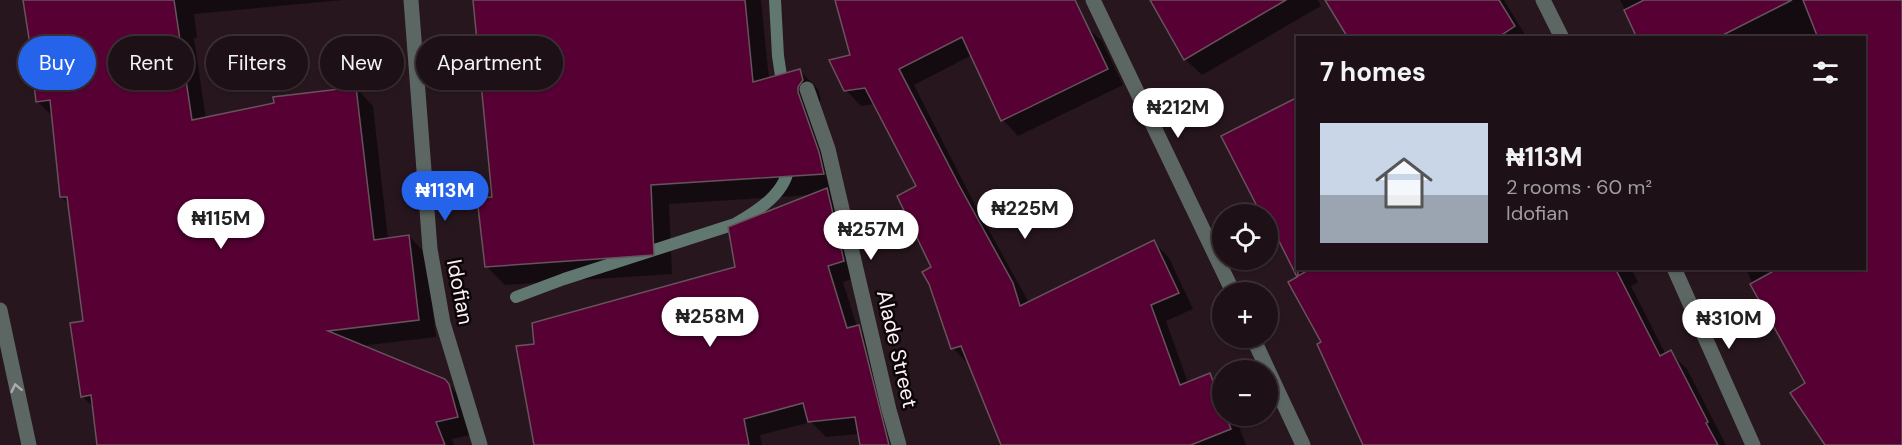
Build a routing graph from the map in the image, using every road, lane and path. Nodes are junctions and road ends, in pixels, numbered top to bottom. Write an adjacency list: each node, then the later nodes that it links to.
1 (411, 0): 11 (street, Idofian)
2 (1093, 0): 7 (street)
3 (1543, 0): 4 (street)
4 (1561, 36)
5 (807, 88): 12 (street, Alade Street)
6 (1675, 270): 14 (street)
7 (1228, 282)
8 (0, 310): 10 (street, one-way to 8)
9 (1258, 348): 13 (street)
10 (28, 445)
11 (480, 445)
12 (899, 445)
13 (1303, 445)
14 (1753, 445)

